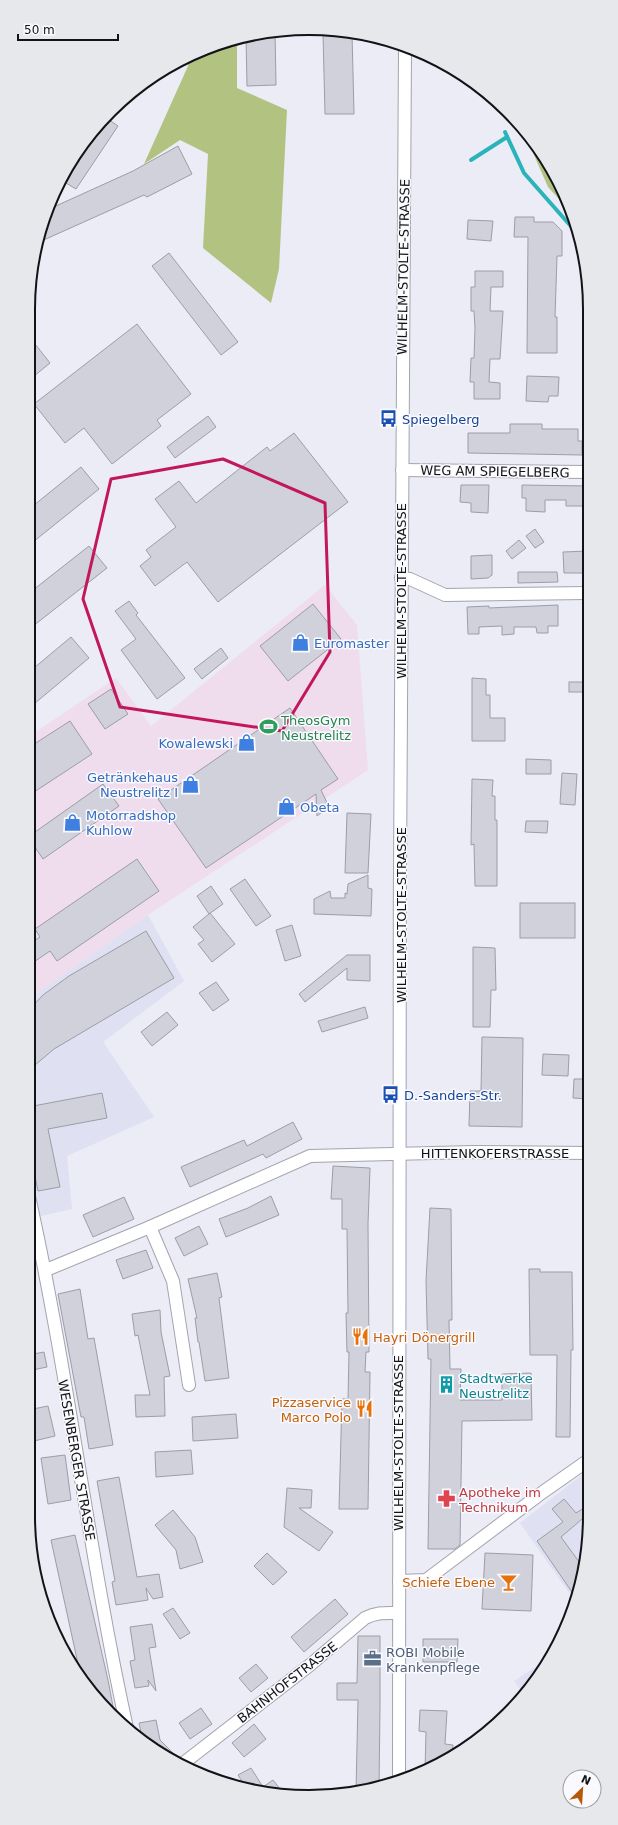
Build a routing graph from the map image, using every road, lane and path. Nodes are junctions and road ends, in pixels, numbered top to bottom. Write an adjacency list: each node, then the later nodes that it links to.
1 (405, 53): 2 (street, WILHELM-STOLTE-STRASSE)
2 (402, 470): 3 (street, WEG AM SPIEGELBERG); 4 (street, WILHELM-STOLTE-STRASSE)
3 (583, 472)
4 (401, 578): 5 (street); 7 (street, WILHELM-STOLTE-STRASSE)
5 (583, 593)
6 (583, 1153): 7 (street, HITTENKOFERSTRASSE)
7 (400, 1154): 9 (street, HITTENKOFERSTRASSE); 13 (street, WILHELM-STOLTE-STRASSE)
8 (35, 1222): 10 (street, WESENBERGER STRASSE)
9 (150, 1226): 10 (street, HITTENKOFERSTRASSE); 11 (street)
10 (46, 1270): 15 (street, WESENBERGER STRASSE)
11 (189, 1385)
12 (583, 1464): 13 (street)
13 (398, 1581): 14 (street, WILHELM-STOLTE-STRASSE)
14 (398, 1613): 16 (street, BAHNHOFSTRASSE); 17 (street, WILHELM-STOLTE-STRASSE)
15 (125, 1719)
16 (186, 1761)
17 (399, 1774)

